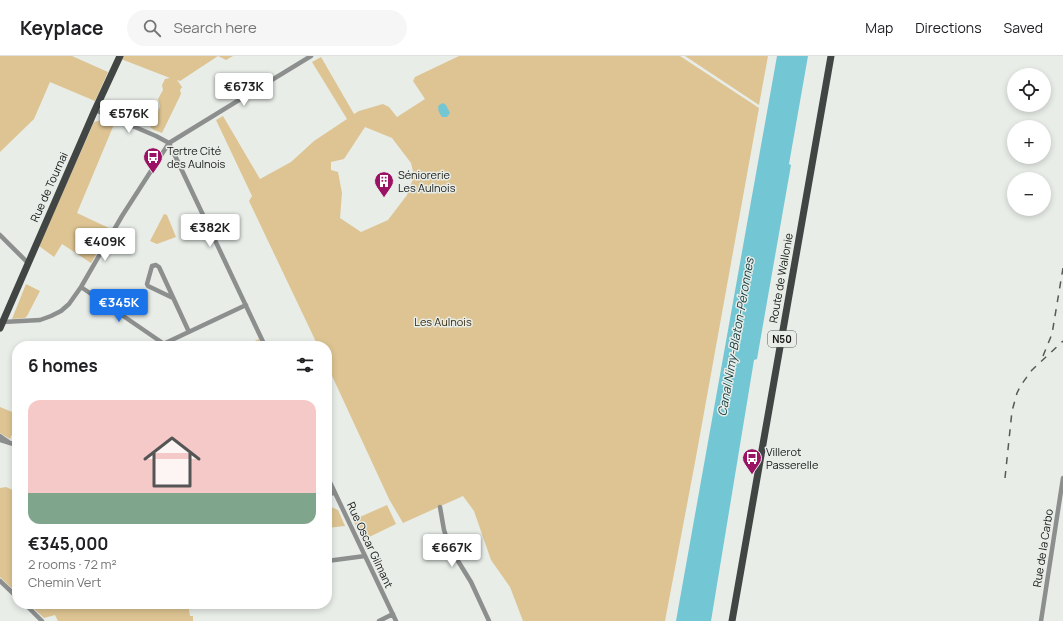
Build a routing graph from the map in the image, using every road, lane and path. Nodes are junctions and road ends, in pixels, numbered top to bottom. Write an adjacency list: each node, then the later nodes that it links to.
1 (120, 56): 4 (main road, Rue de Tournai)
2 (311, 56): 5 (street)
3 (832, 56): 34 (main road, Route de Wallonie / N50)
4 (95, 110): 5 (street); 7 (main road, Rue de Tournai)
5 (169, 143): 8 (street); 10 (street)
6 (0, 235): 7 (street)
7 (28, 263): 11 (main road, Rue de Tournai)
8 (81, 287): 11 (street); 13 (street)
9 (173, 298): 9 (street); 12 (street)
10 (246, 305): 12 (street); 15 (street)
11 (1, 325)
12 (189, 332): 14 (street)
13 (157, 341)
14 (171, 341)
15 (263, 341)
16 (0, 436): 18 (street)
17 (0, 440): 18 (street)
18 (10, 443)
19 (1063, 478): 35 (street, Rue de la Carbo)
20 (332, 487): 22 (street, Rue Oscar Gilmant)
21 (332, 493): 22 (street)
22 (335, 493): 24 (street, Rue Oscar Gilmant)
23 (440, 508): 33 (street)
24 (365, 556): 25 (street); 29 (street, Rue Oscar Gilmant)
25 (332, 560)
26 (0, 581): 27 (street)
27 (12, 592)
28 (30, 609): 30 (street)
29 (393, 614): 31 (street); 32 (street, Rue Oscar Gilmant)
30 (42, 621)
31 (379, 621)
32 (396, 621)
33 (488, 621)
34 (732, 621)
35 (1041, 621)

